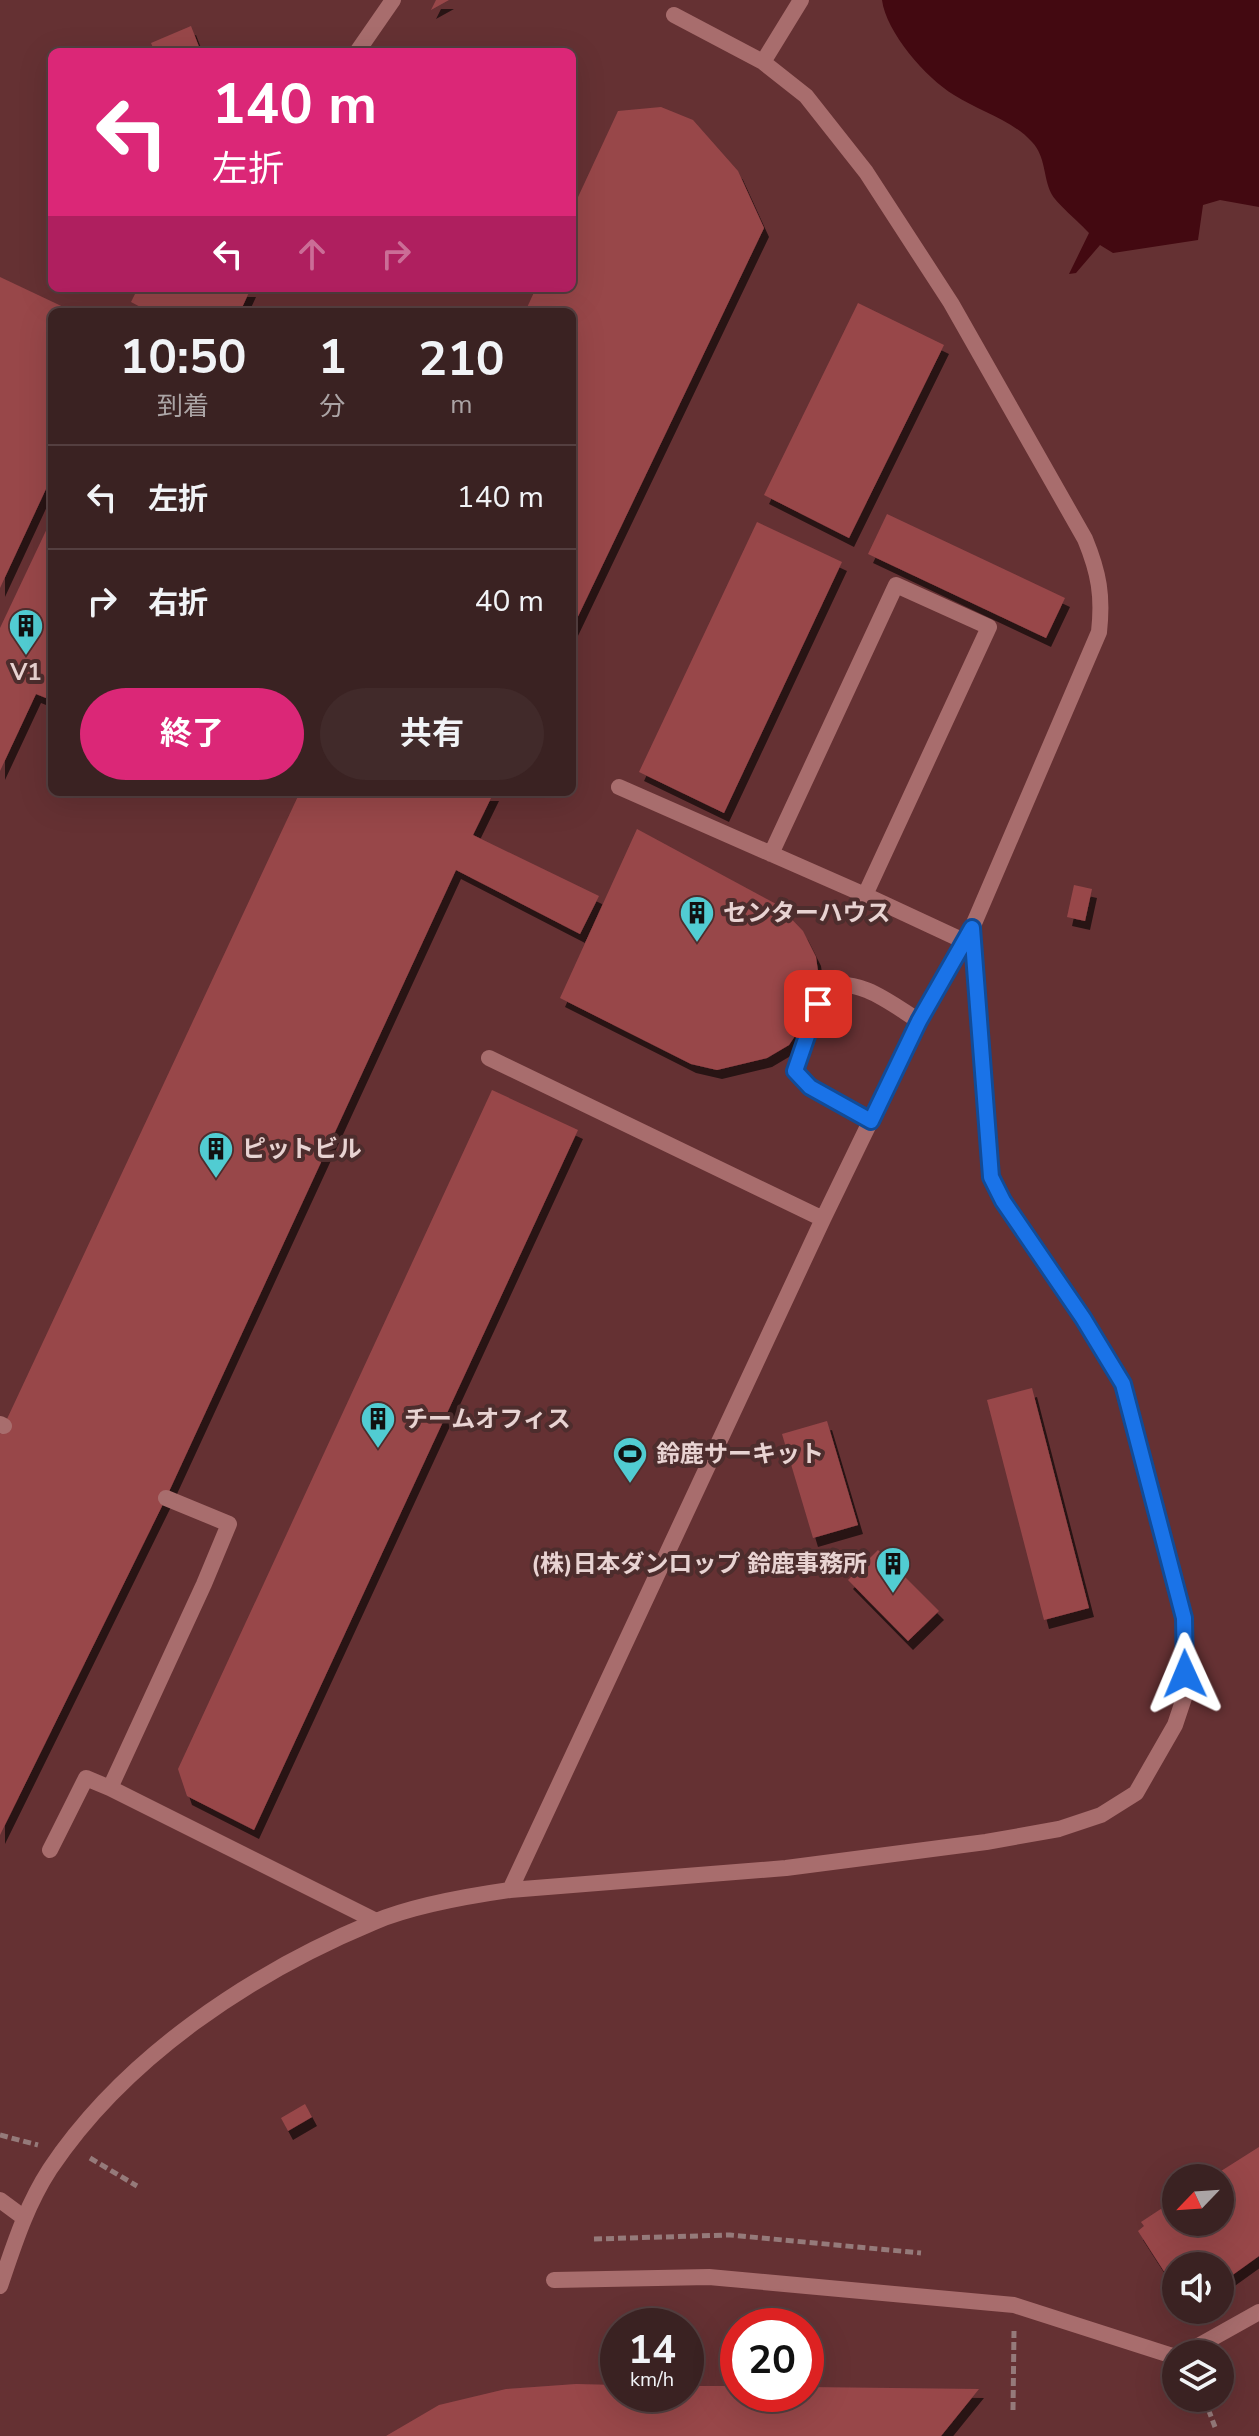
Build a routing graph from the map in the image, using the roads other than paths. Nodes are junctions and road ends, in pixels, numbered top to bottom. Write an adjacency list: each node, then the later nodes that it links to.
1 (393, 0): 4 (lane)
2 (801, 0): 5 (lane)
3 (674, 15): 5 (lane)
4 (360, 48)
5 (763, 62): 9 (lane)
6 (619, 787): 7 (lane)
7 (771, 854): 8 (lane); 8 (lane)
8 (865, 895): 9 (lane)
9 (969, 935): 10 (lane); 17 (lane)
10 (919, 1021): 12 (lane); 12 (lane)
11 (489, 1058): 13 (lane)
12 (871, 1121): 13 (lane)
13 (823, 1219): 17 (lane)
14 (166, 1498): 15 (lane)
15 (110, 1788): 16 (lane); 18 (lane)
16 (50, 1850)
17 (510, 1890): 18 (lane)
18 (376, 1921): 20 (lane)
19 (0, 2200): 20 (lane)
20 (23, 2217): 22 (lane)
21 (554, 2280): 25 (lane)
22 (0, 2286)
23 (1259, 2312): 24 (lane)
24 (1209, 2340)
25 (1162, 2353)

